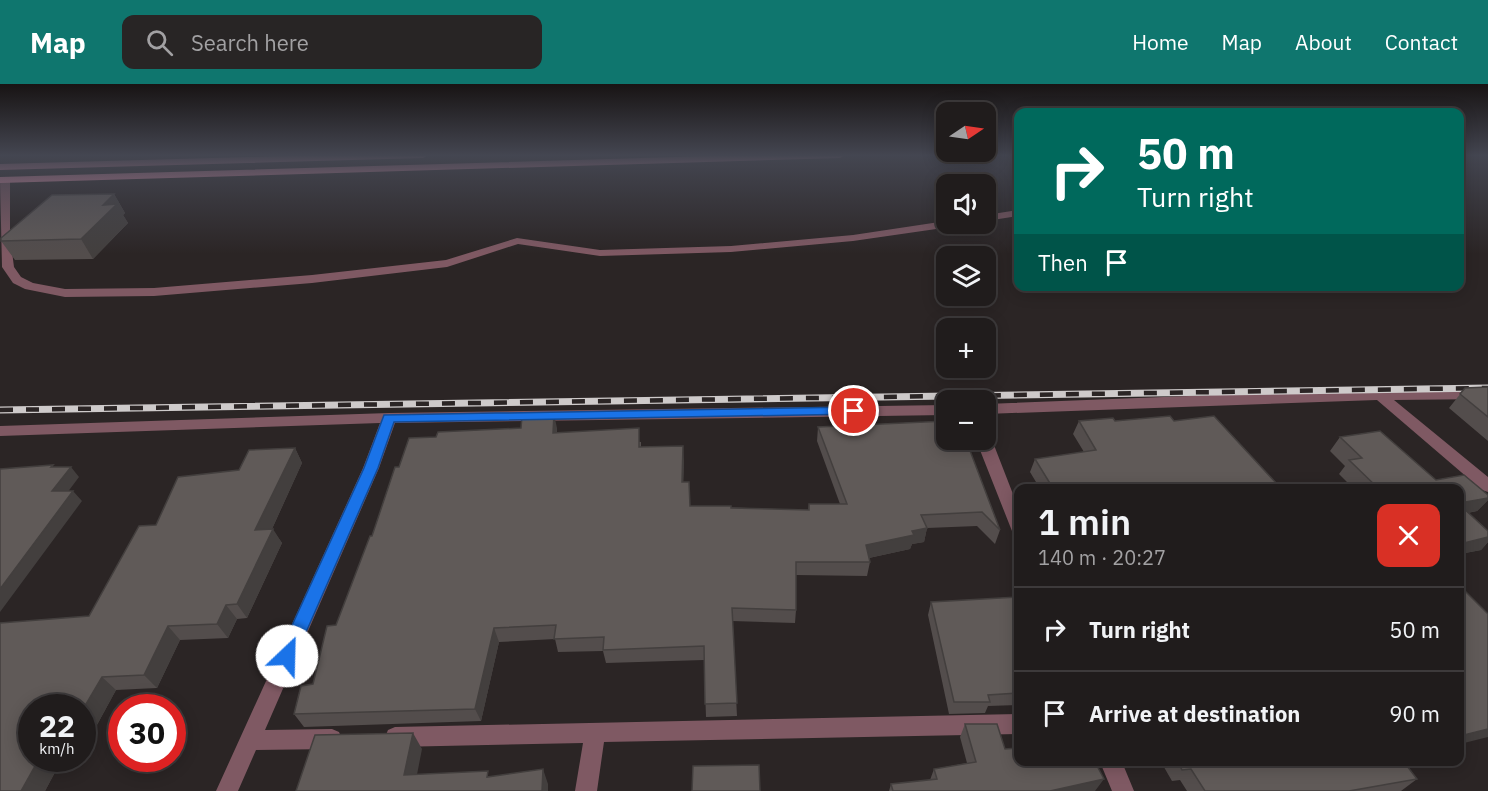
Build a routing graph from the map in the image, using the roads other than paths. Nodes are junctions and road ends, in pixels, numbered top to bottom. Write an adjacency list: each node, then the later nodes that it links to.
1 (3, 188): 4 (street)
2 (1014, 214): 3 (street)
3 (996, 216)
4 (936, 226)
5 (1488, 394): 6 (street)
6 (1382, 397): 7 (street); 12 (street)
7 (996, 409)
8 (936, 410): 9 (street)
9 (389, 418): 10 (street); 18 (street)
10 (0, 431)
11 (988, 450): 13 (street)
12 (1488, 486)
13 (1014, 516)
14 (1014, 724): 15 (street)
15 (595, 734): 17 (street); 21 (street)
16 (357, 738): 18 (street)
17 (381, 738)
18 (250, 740): 20 (street)
19 (1113, 766): 22 (street)
20 (227, 791)
21 (586, 791)
22 (1123, 791)

